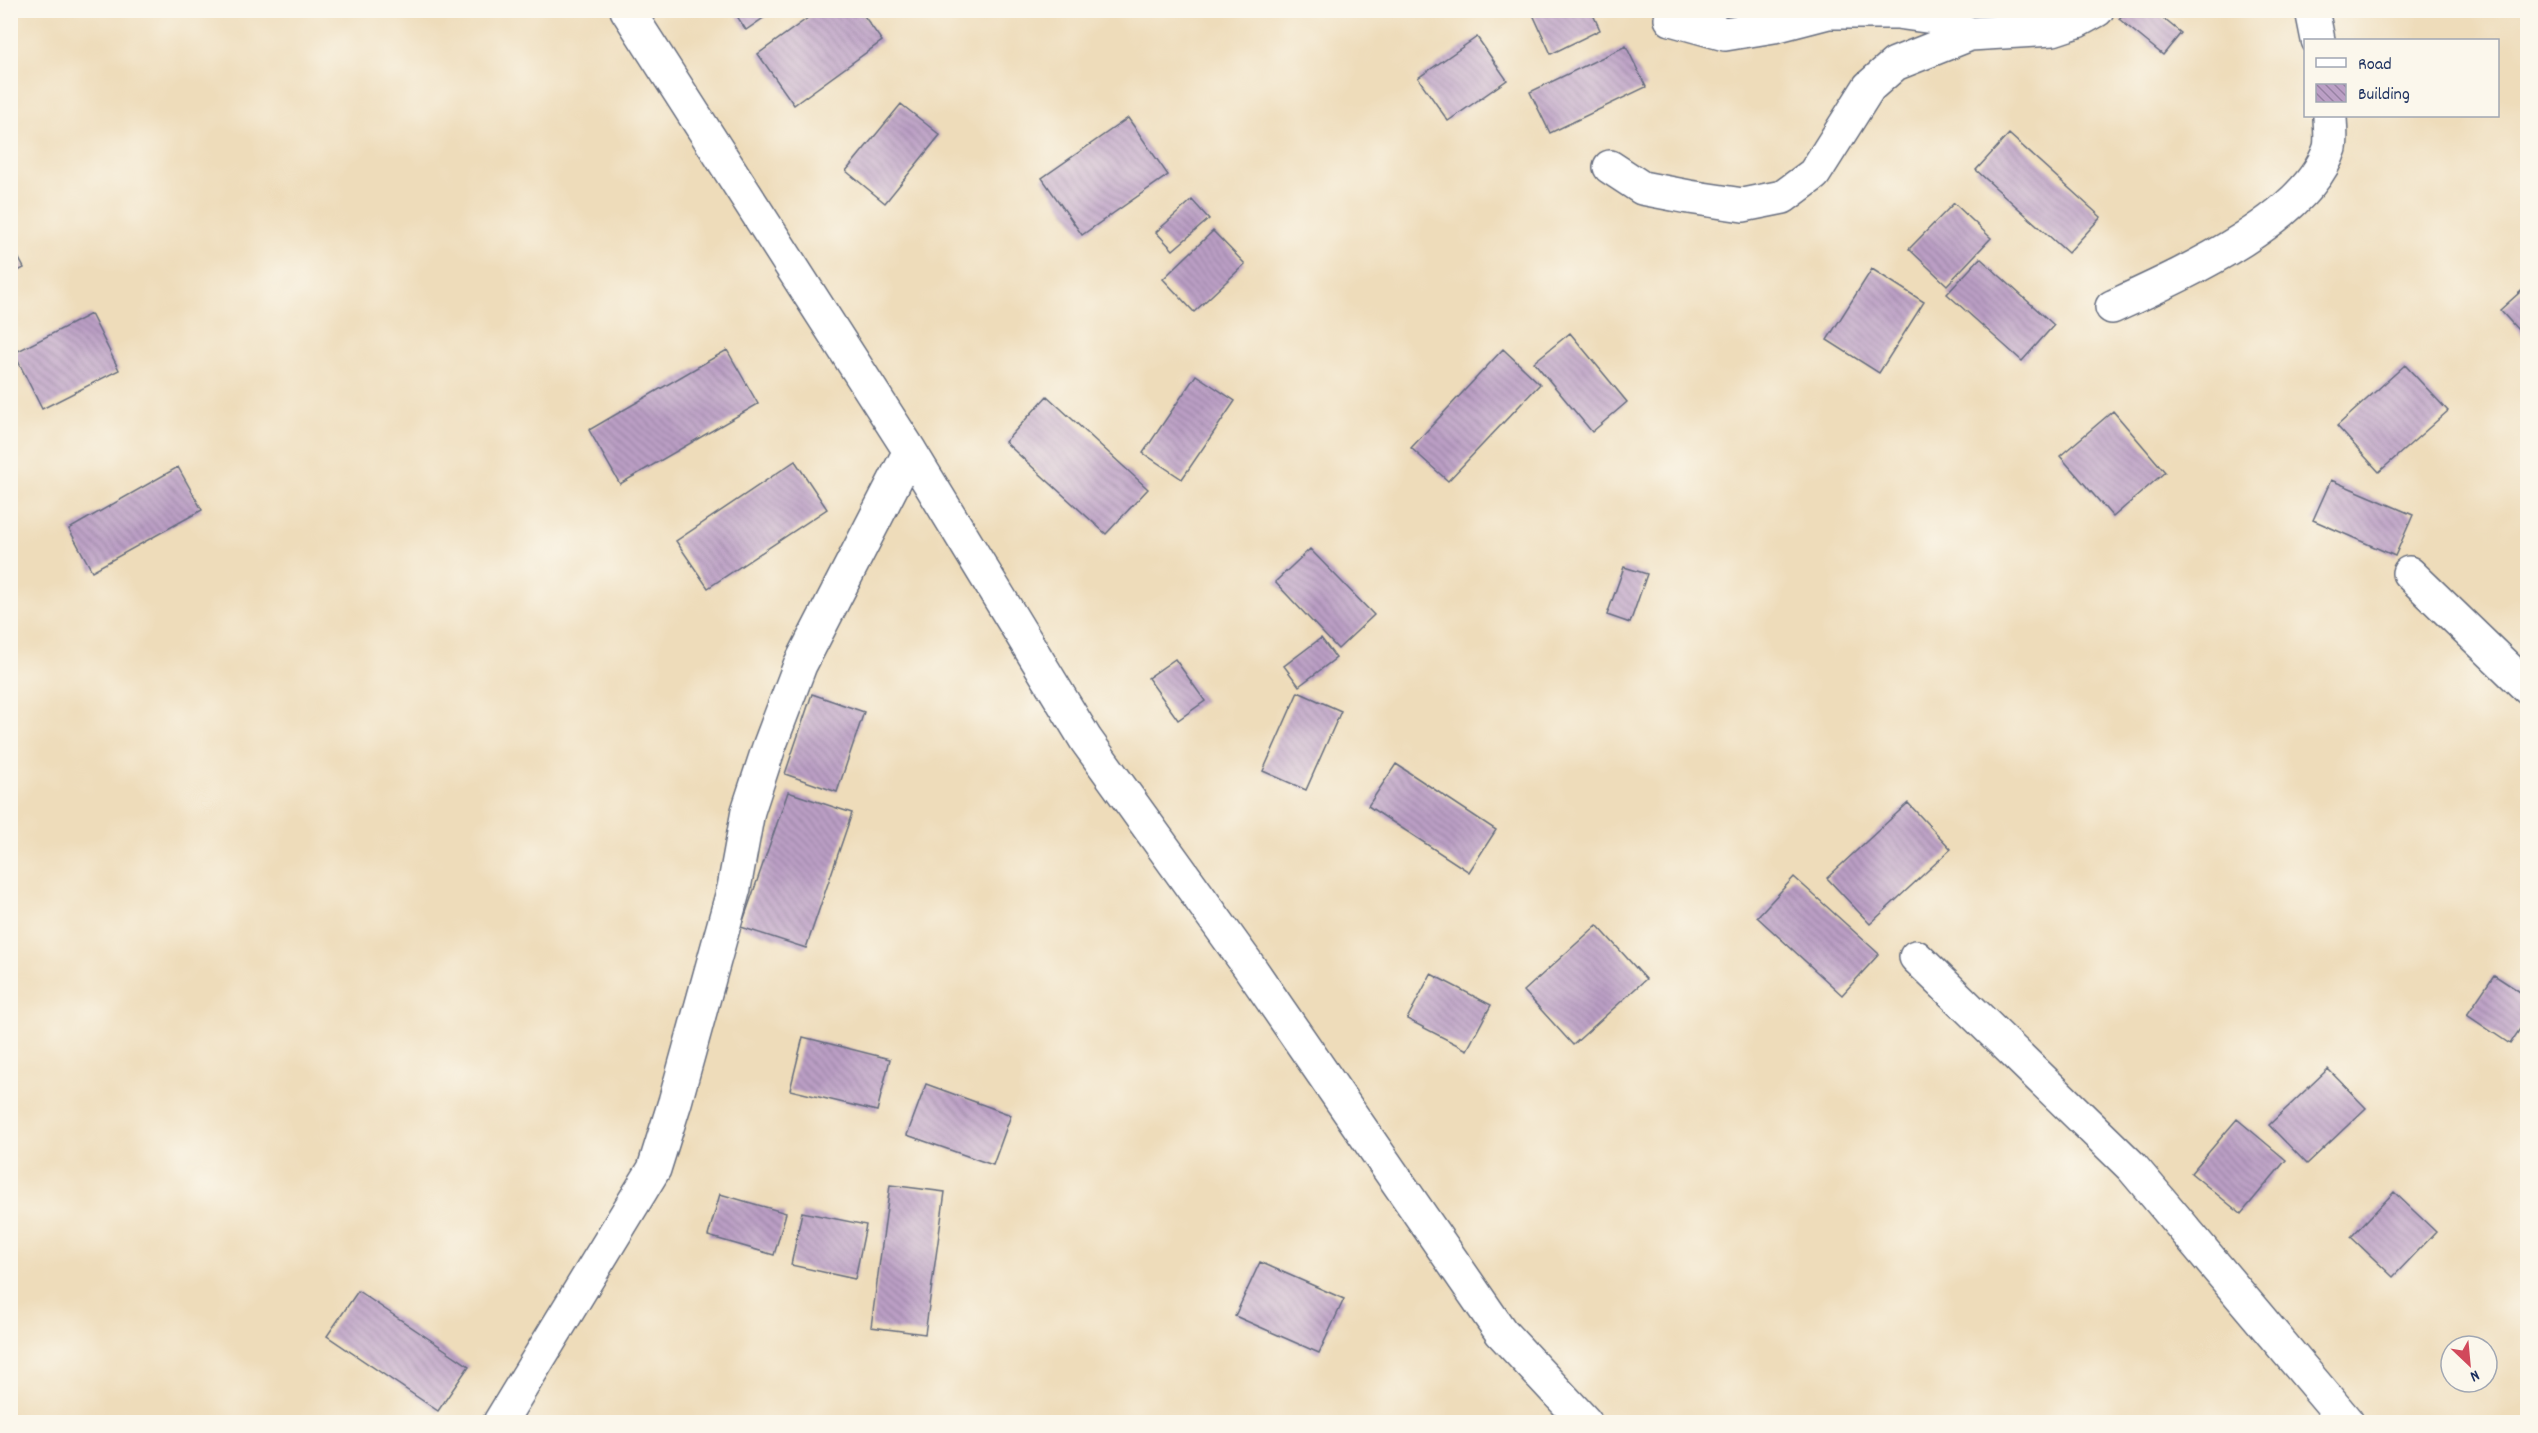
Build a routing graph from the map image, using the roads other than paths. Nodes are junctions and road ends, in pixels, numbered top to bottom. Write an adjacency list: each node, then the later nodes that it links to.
1 (627, 10): 10 (street)
2 (2097, 10): 5 (street)
3 (2312, 10): 6 (street)
4 (1671, 19): 5 (street)
5 (1970, 34): 8 (street)
6 (2318, 39)
7 (2330, 117): 9 (street)
8 (1610, 167)
9 (2112, 307)
10 (910, 451): 14 (street); 15 (street)
11 (2409, 573): 12 (street)
12 (2528, 688)
13 (1916, 957): 16 (street)
14 (500, 1422)
15 (1585, 1422)
16 (2347, 1422)

